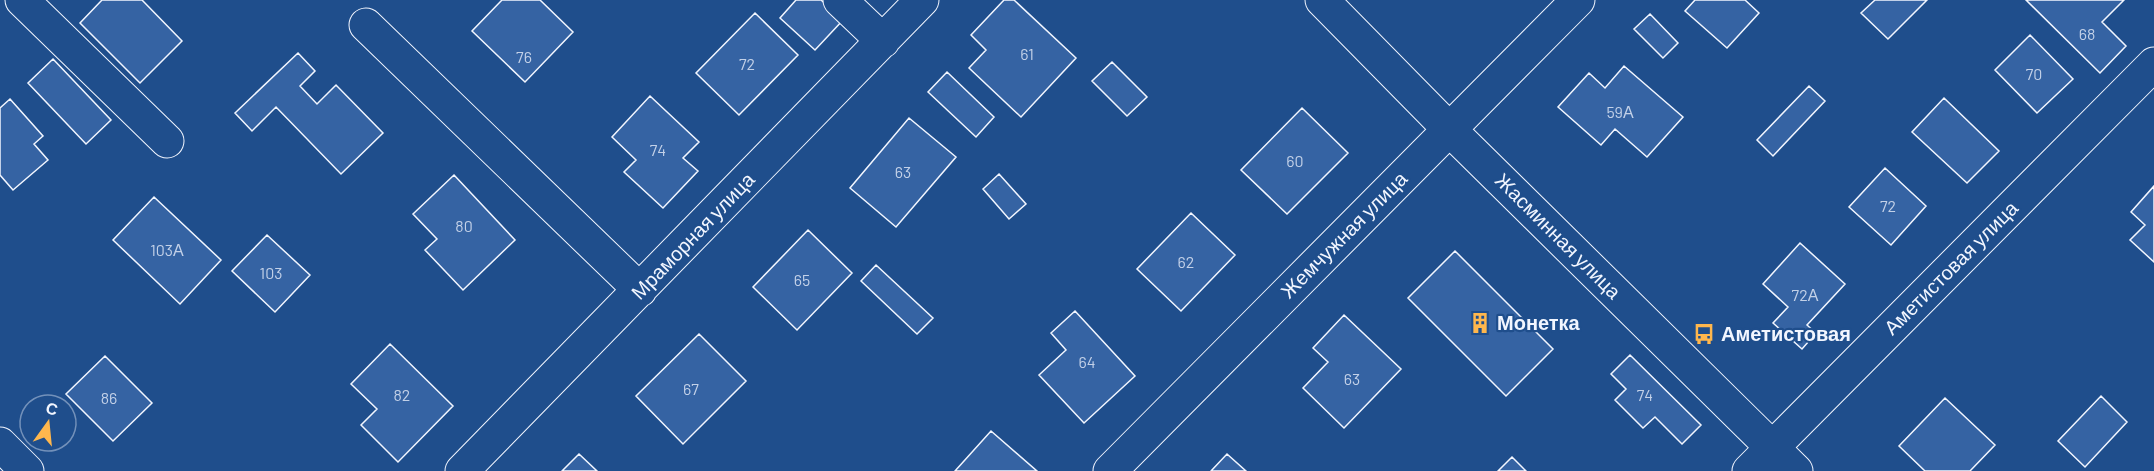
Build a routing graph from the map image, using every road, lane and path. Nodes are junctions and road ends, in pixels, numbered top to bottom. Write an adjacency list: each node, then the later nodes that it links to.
1 (22, 0): 10 (street)
2 (840, 0): 7 (street)
3 (922, 0): 7 (street, Мраморная улица)
4 (1322, 0): 9 (street, Жасминная улица)
5 (1578, 0): 9 (street, Жемчужная улица)
6 (366, 24): 11 (street)
7 (883, 41): 11 (street, Мраморная улица)
8 (2154, 64): 13 (street, Аметистовая улица)
9 (1449, 129): 13 (street, Жасминная улица); 16 (street, Жемчужная улица)
10 (167, 141)
11 (640, 290): 15 (street, Мраморная улица)
12 (0, 444): 14 (street)
13 (1772, 448): 17 (street, Аметистовая улица); 18 (street, Жасминная улица)
14 (27, 471)
15 (462, 471)
16 (1110, 471)
17 (1749, 471)
18 (1796, 471)

